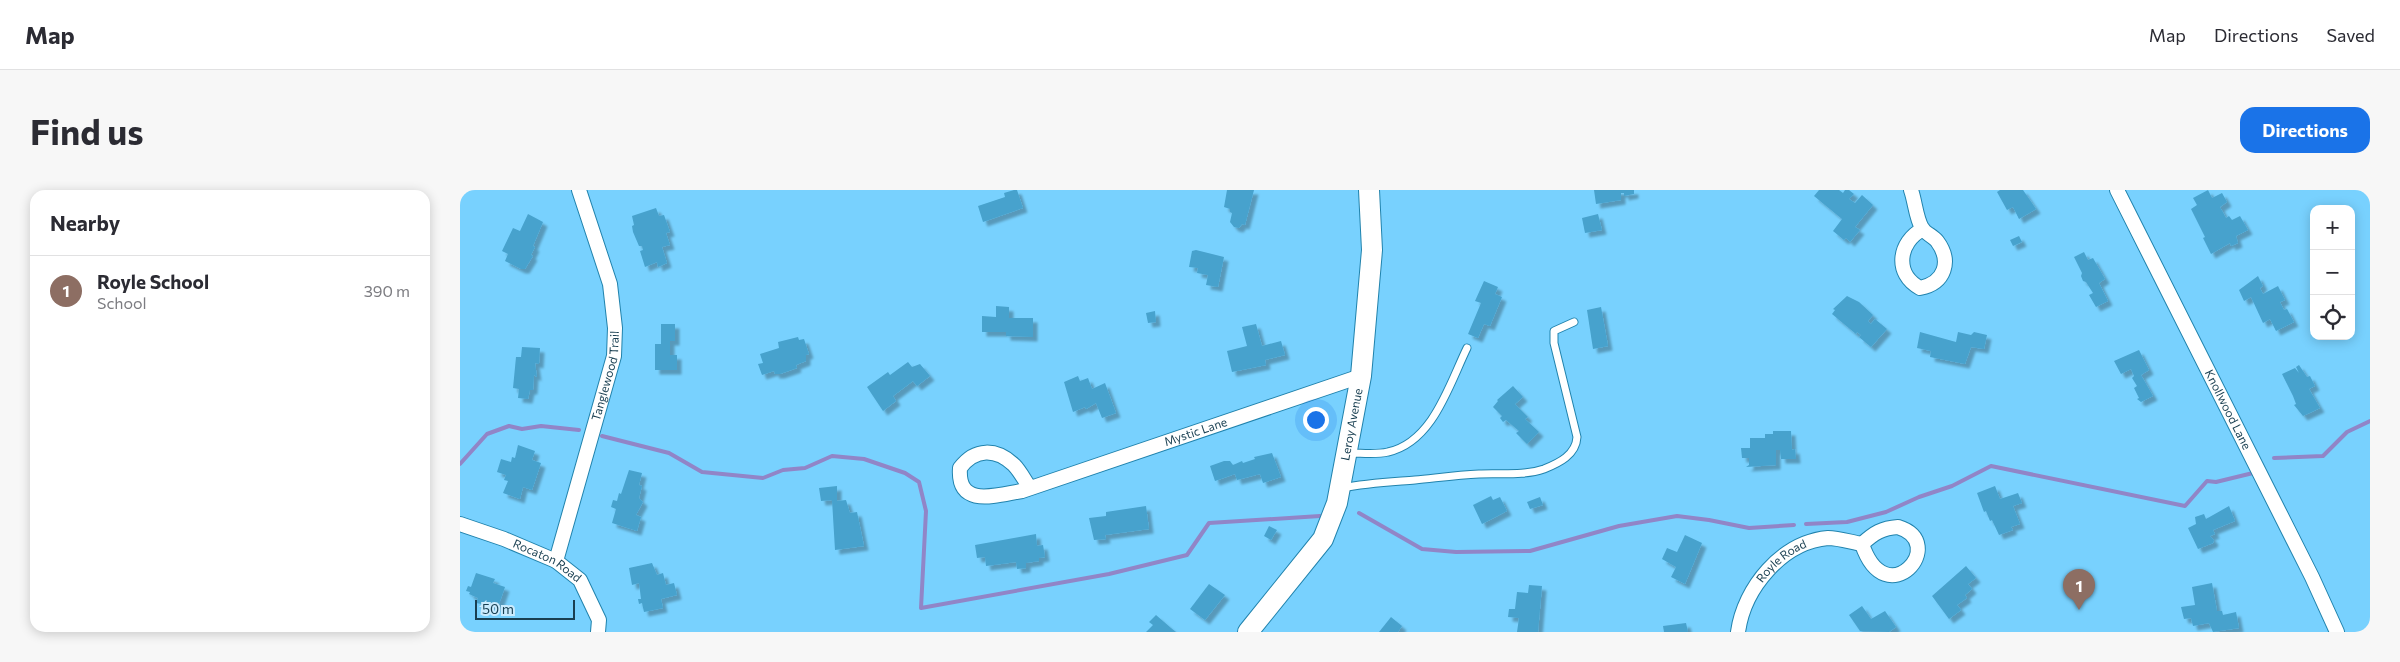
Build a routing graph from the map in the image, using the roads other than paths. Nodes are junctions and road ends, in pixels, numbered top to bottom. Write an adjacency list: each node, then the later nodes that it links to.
1 (579, 190): 14 (street, Tanglewood Trail)
2 (1369, 190): 8 (street, Leroy Avenue)
3 (1911, 190): 5 (street)
4 (2117, 190): 18 (street, Knollwood Lane)
5 (1922, 229)
6 (1574, 322): 11 (lane)
7 (1467, 348): 9 (lane)
8 (1361, 376): 9 (street, Leroy Avenue); 10 (street, Mystic Lane)
9 (1346, 452): 11 (street, Leroy Avenue)
10 (1030, 488): 10 (street, Mystic Lane)
11 (1340, 489): 16 (street, Leroy Avenue)
12 (460, 524): 14 (street, Rocaton Road)
13 (1862, 544): 17 (street, Royle Road)
14 (556, 561): 15 (street, Rocaton Road)
15 (598, 632)
16 (1248, 632)
17 (1738, 632)
18 (2337, 632)

